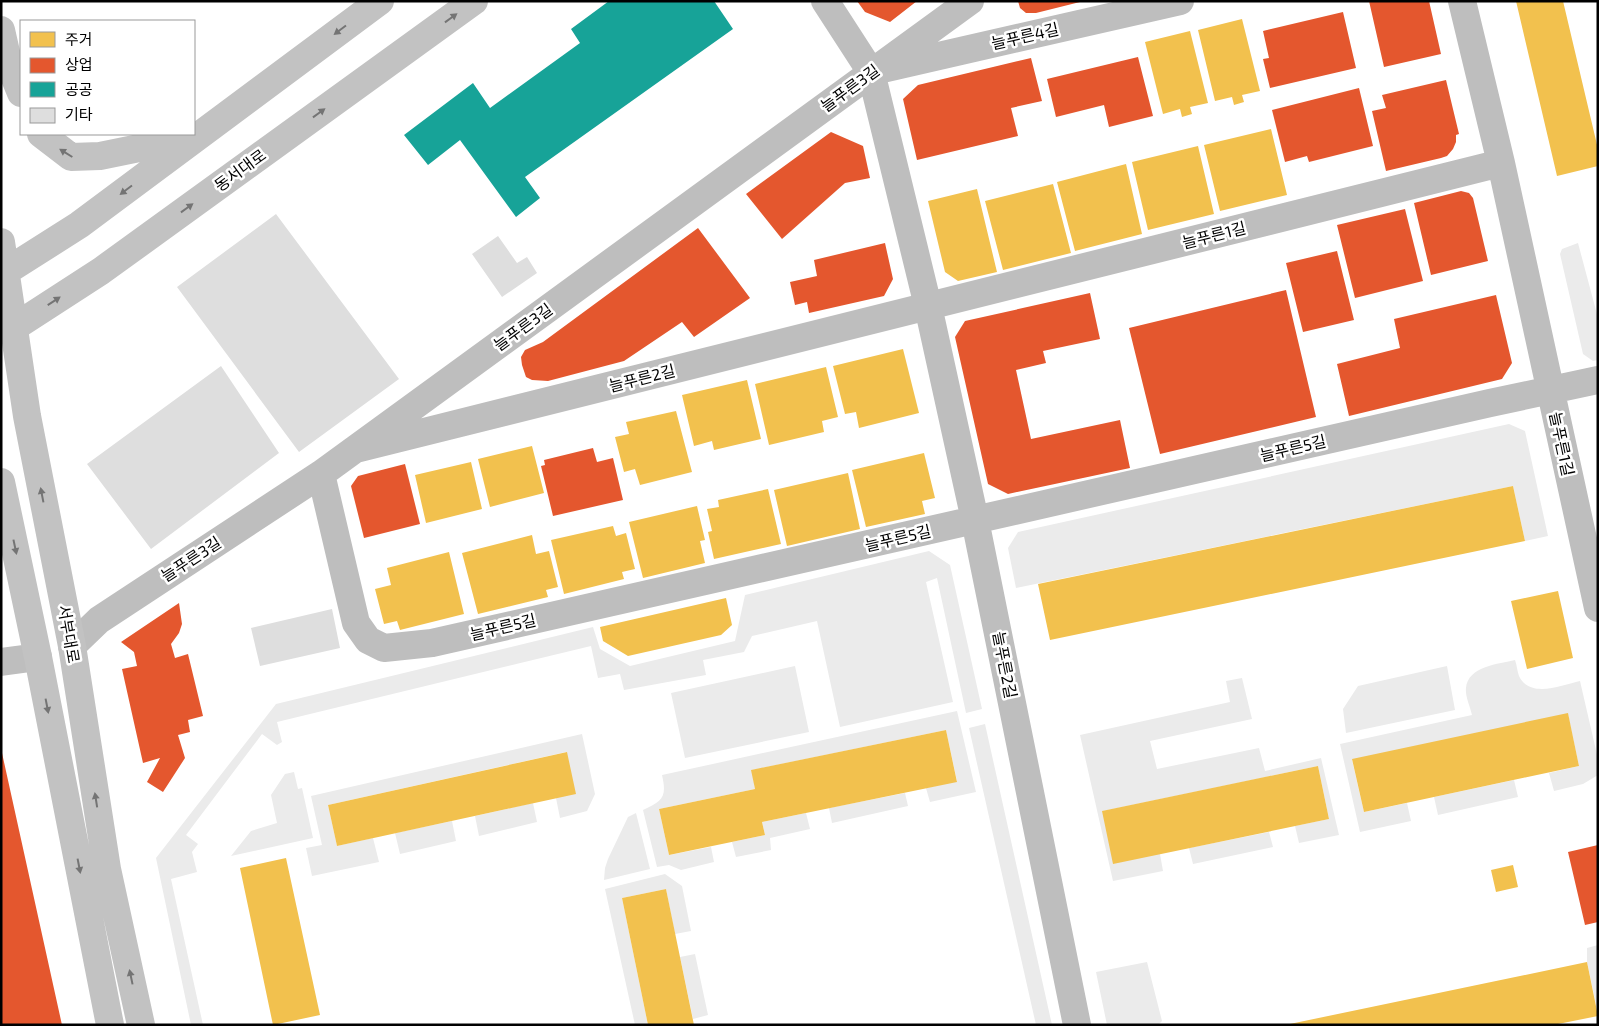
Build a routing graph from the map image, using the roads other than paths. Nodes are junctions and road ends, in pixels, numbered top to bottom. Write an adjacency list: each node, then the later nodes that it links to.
1 (380, 1): 11 (main road, one-way to 11)
2 (474, 1): 16 (main road, 동서대로, one-way to 2)
3 (825, 1): 8 (street, 늘푸른2길)
4 (970, 1): 8 (street, 늘푸른3길)
5 (1180, 1): 8 (street, 늘푸른4길)
6 (1462, 1): 12 (street, 늘푸른1길)
7 (1, 30): 9 (main road)
8 (871, 72): 15 (street, 늘푸른2길); 19 (street, 늘푸른3길)
9 (20, 91)
10 (42, 135): 11 (main road, one-way to 10)
11 (199, 135): 14 (main road, one-way to 14)
12 (1501, 163): 15 (street, 늘푸른1길); 18 (street, 늘푸른1길)
13 (1, 242): 14 (main road, 서부대로)
14 (3, 272): 16 (main road, 서부대로)
15 (928, 306): 19 (street, 늘푸른2길); 22 (street, 늘푸른2길)
16 (7, 329): 24 (main road, 서부대로, one-way to 16)
17 (1598, 380): 18 (street, 늘푸른5길)
18 (1551, 391): 22 (street, 늘푸른5길); 23 (street, 늘푸른1길)
19 (356, 449): 20 (street, 늘푸른3길)
20 (321, 474): 22 (street, 늘푸른5길); 24 (street, 늘푸른3길)
21 (1, 482): 25 (main road, one-way to 25)
22 (975, 520): 29 (street, 늘푸른2길)
23 (1598, 608)
24 (72, 646): 28 (main road, 서부대로, one-way to 24)
25 (38, 657): 26 (street); 27 (main road, one-way to 27)
26 (1, 662)
27 (110, 1025)
28 (141, 1025)
29 (1077, 1025)

